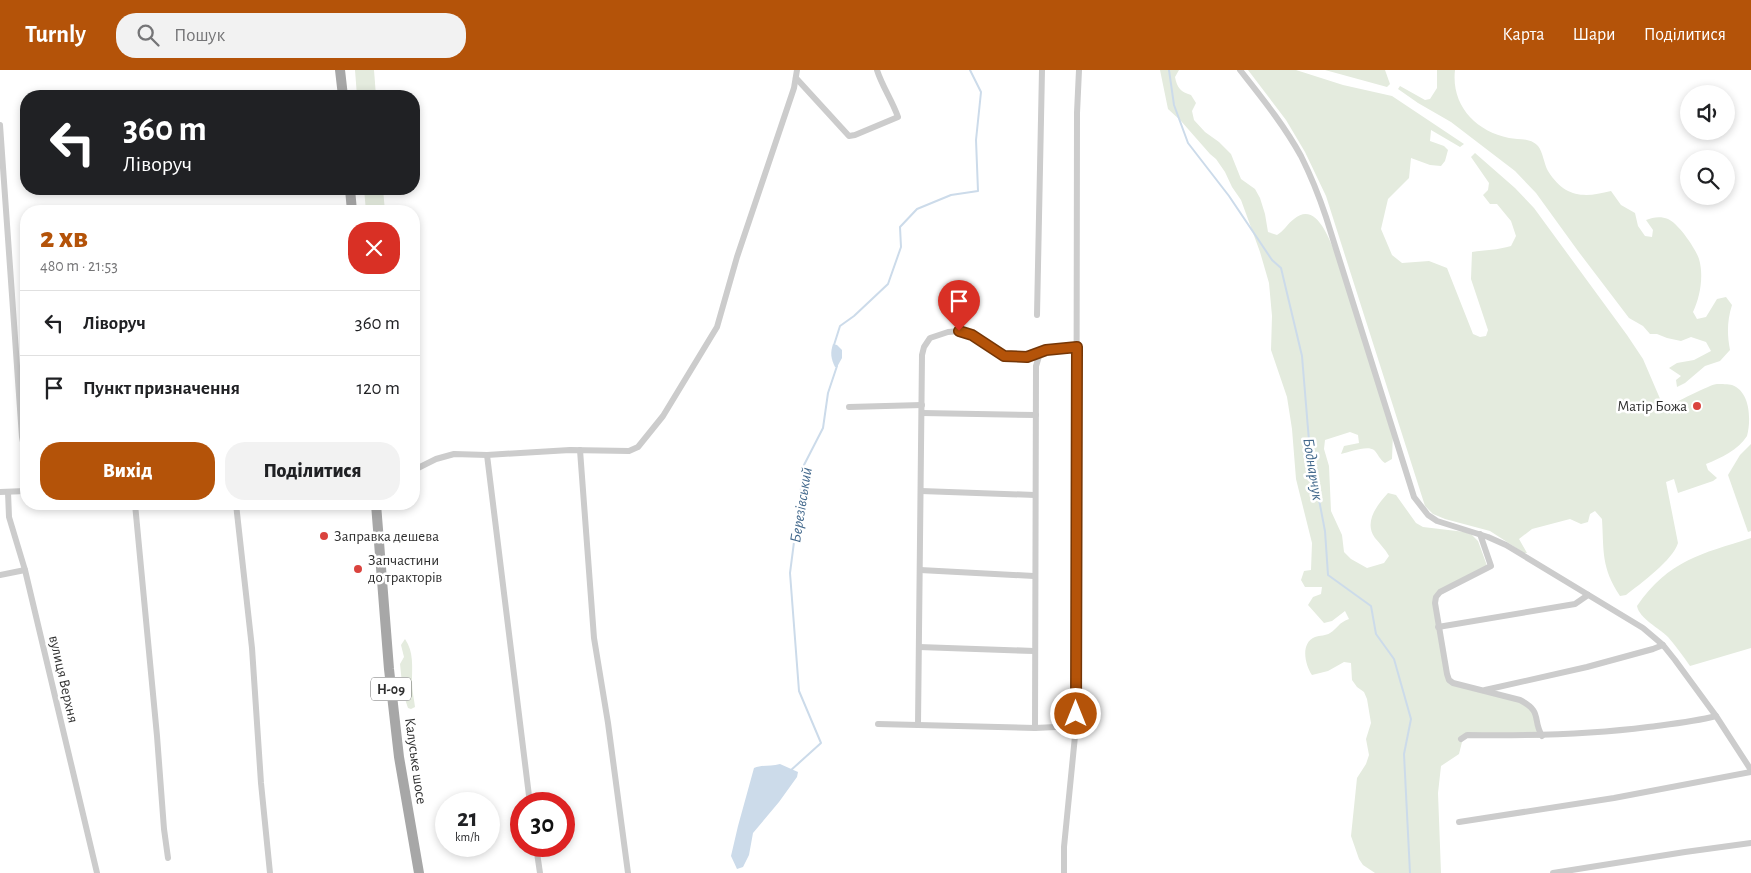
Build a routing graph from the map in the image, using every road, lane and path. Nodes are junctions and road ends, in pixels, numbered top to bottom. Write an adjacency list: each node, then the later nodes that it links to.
1 (340, 70): 8 (main road)
2 (797, 70): 7 (street)
3 (877, 70): 7 (street)
4 (1042, 70): 10 (street)
5 (1079, 70): 11 (street)
6 (1240, 70): 29 (street)
7 (796, 78): 18 (street)
8 (342, 90)
9 (0, 125): 15 (street)
10 (1037, 315)
11 (1077, 347): 12 (street); 43 (street)
12 (1040, 352): 13 (street); 17 (street)
13 (922, 405): 14 (street); 16 (street)
14 (849, 407)
15 (20, 409)
16 (922, 413): 17 (street); 21 (street)
17 (1036, 415): 25 (street)
18 (580, 450): 19 (street); 57 (street)
19 (487, 455): 20 (street); 48 (street)
20 (420, 467)
21 (921, 490): 25 (street); 31 (street)
22 (20, 491): 24 (street)
23 (0, 492): 24 (street)
24 (8, 492): 30 (street, вулиця Верхня)
25 (1035, 495): 33 (street)
26 (135, 510): 52 (street)
27 (237, 510): 54 (street)
28 (376, 510): 55 (main road, Калуське шосе / Н-09)
29 (1480, 534): 34 (street); 35 (street)
30 (25, 570): 32 (street); 53 (street, вулиця Верхня)
31 (920, 570): 33 (street); 37 (street)
32 (0, 575)
33 (1034, 576): 38 (street)
34 (1588, 595): 35 (street); 36 (street)
35 (1438, 627): 39 (street)
36 (1663, 645): 39 (street); 40 (street)
37 (919, 647): 38 (street); 42 (street)
38 (1034, 651): 44 (street)
39 (1484, 690): 45 (street)
40 (1716, 716): 45 (street); 47 (street)
41 (878, 724): 42 (street)
42 (918, 725): 44 (street)
43 (1076, 726): 44 (street); 58 (street)
44 (1034, 728)
45 (1542, 736): 46 (street)
46 (1461, 739)
47 (1751, 771): 49 (street)
48 (529, 792)
49 (1459, 822)
50 (1751, 844): 59 (street)
51 (538, 857): 56 (street)
52 (168, 858)
53 (97, 873)
54 (270, 873)
55 (419, 873)
56 (540, 873)
57 (628, 873)
58 (1064, 873)
59 (1553, 873)

